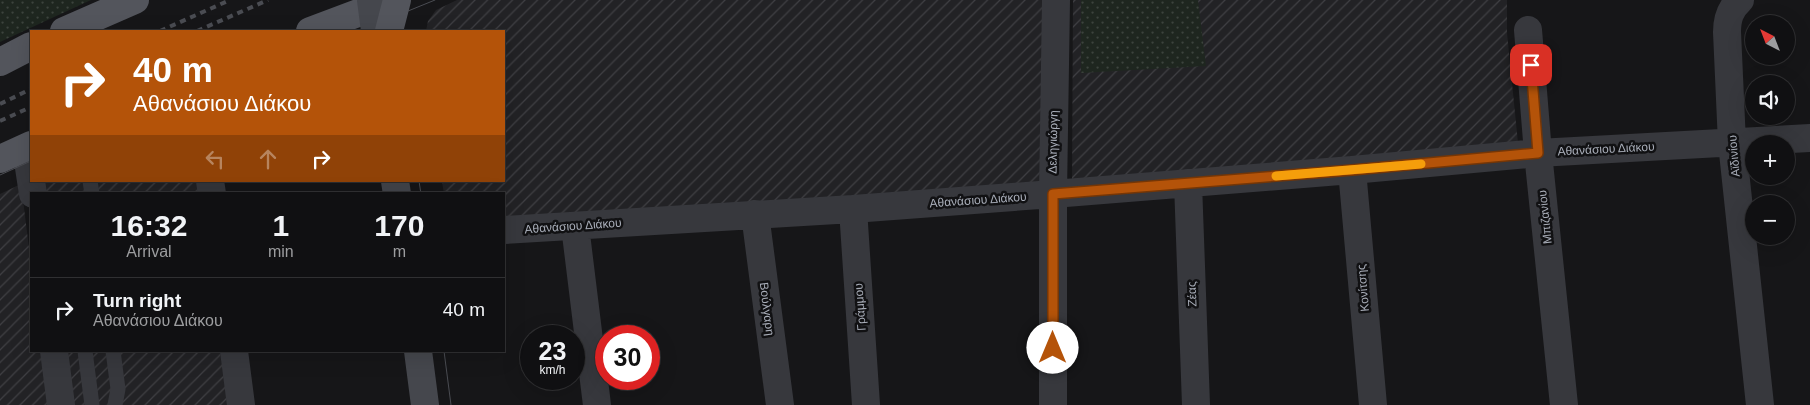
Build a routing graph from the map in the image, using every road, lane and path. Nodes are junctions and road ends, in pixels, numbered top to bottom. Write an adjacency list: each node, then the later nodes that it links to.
1 (135, 0): 6 (main road)
2 (371, 0): 8 (main road, bridge)
3 (395, 0): 7 (main road); 9 (main road, bridge)
4 (1056, 0): 21 (street, Δεληγιώργη)
5 (1740, 0): 14 (street, Αϊδινίου)
6 (66, 30)
7 (313, 30)
8 (375, 30)
9 (389, 30)
10 (1528, 30): 16 (street, Μπιζανίου)
11 (30, 47): 12 (main road)
12 (0, 62)
13 (1810, 138): 14 (street, Αθανάσιου Διάκου)
14 (1732, 143): 16 (street, Αθανάσιου Διάκου); 43 (street, Αϊδινίου)
15 (28, 147): 17 (main road); 18 (street)
16 (1538, 153): 19 (street, Αθανάσιου Διάκου); 42 (street, Μπιζανίου)
17 (0, 159)
18 (30, 166)
19 (1352, 170): 20 (street, Αθανάσιου Διάκου); 41 (street, Κονίτσης)
20 (1188, 183): 21 (street, Αθανάσιου Διάκου); 40 (street, Ζέας)
21 (1053, 194): 22 (street, Αθανάσιου Διάκου); 39 (street, Δεληγιώργη)
22 (853, 209): 23 (street, Αθανάσιου Διάκου); 38 (street, Γράμμου)
23 (755, 214): 24 (street, Αθανάσιου Διάκου); 37 (street, Βούλγαρη)
24 (574, 226): 25 (street, Αθανάσιου Διάκου); 36 (street)
25 (505, 230)
26 (54, 352): 31 (street)
27 (85, 352): 32 (lane)
28 (113, 352): 33 (lane)
29 (234, 352): 34 (street)
30 (418, 352): 35 (main road)
31 (61, 405)
32 (92, 405)
33 (116, 405)
34 (241, 405)
35 (425, 405)
36 (597, 405)
37 (780, 405)
38 (866, 405)
39 (1053, 405)
40 (1196, 405)
41 (1373, 405)
42 (1564, 405)
43 (1760, 405)

